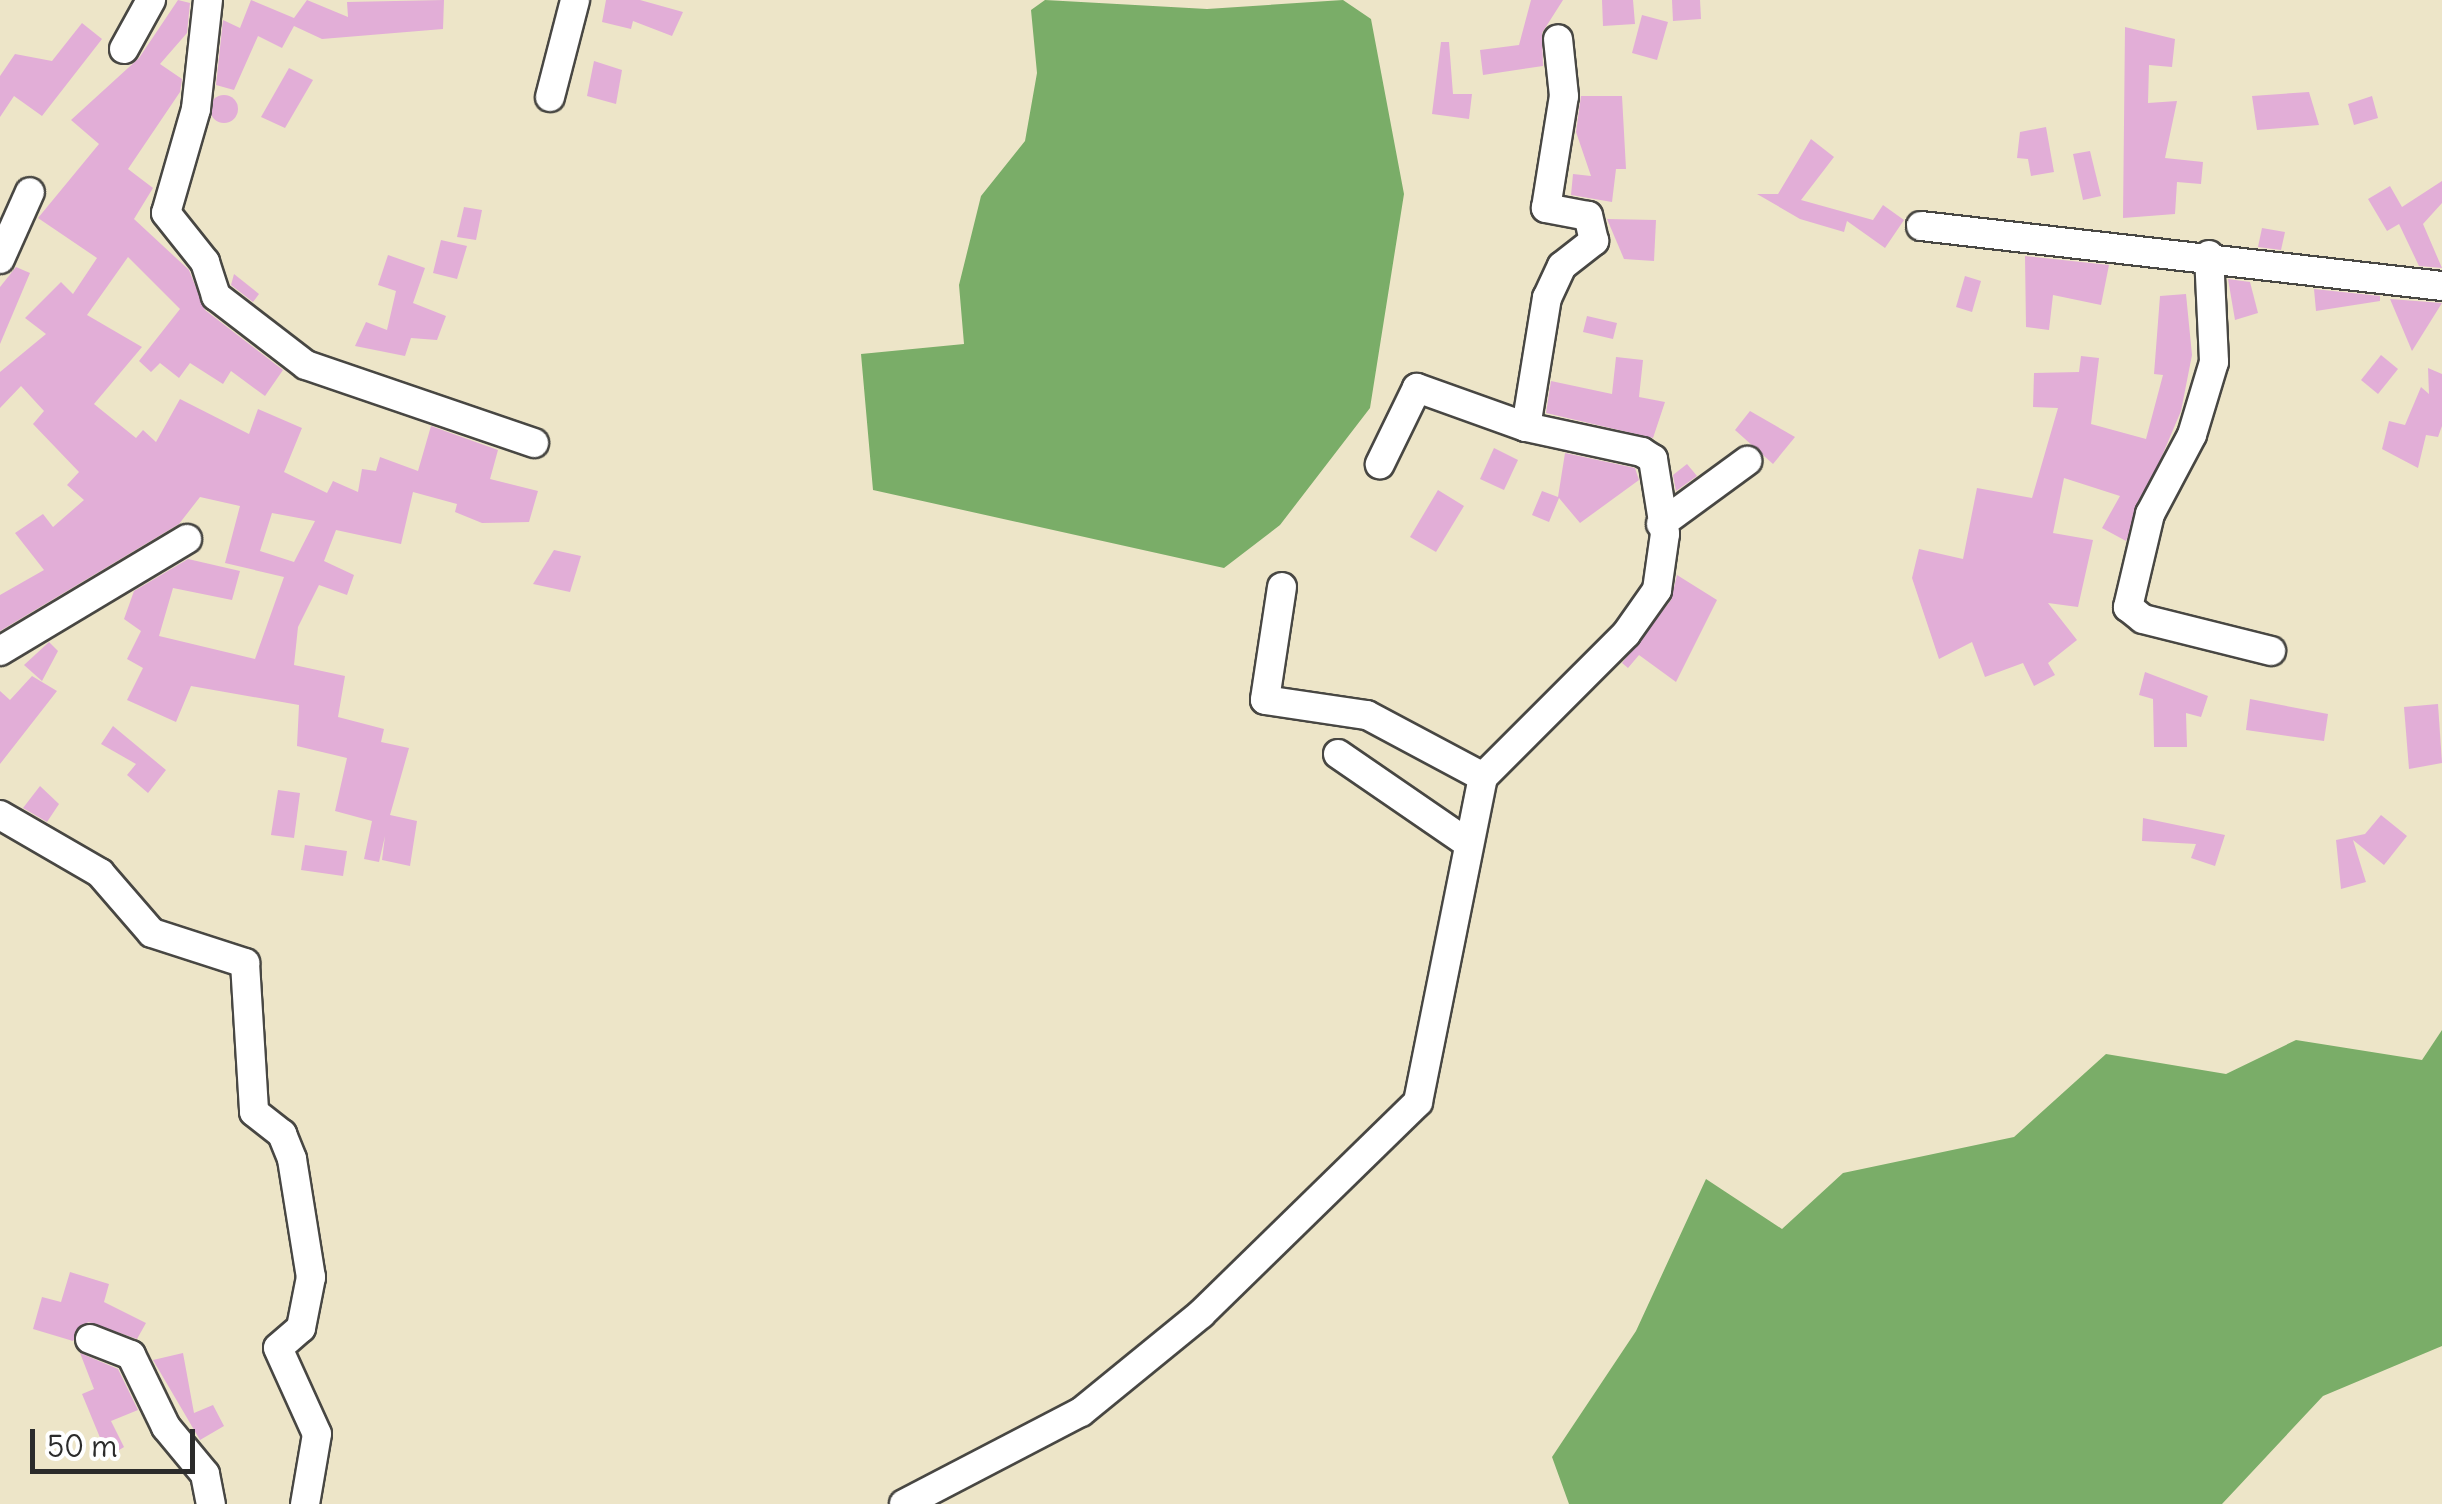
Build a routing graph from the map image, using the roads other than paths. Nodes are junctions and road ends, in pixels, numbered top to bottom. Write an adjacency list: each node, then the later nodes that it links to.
1 (151, 0): 5 (street)
2 (208, 0): 13 (street)
3 (575, 0): 6 (street)
4 (1558, 39): 12 (street)
5 (124, 49)
6 (550, 98)
7 (30, 192): 10 (street)
8 (1921, 226): 9 (street)
9 (2209, 255): 11 (street); 20 (street)
10 (0, 259)
11 (2442, 286)
12 (1526, 427): 15 (street); 16 (street)
13 (534, 443)
14 (1748, 461): 16 (street)
15 (1380, 464)
16 (1662, 524): 22 (street)
17 (187, 538): 19 (street)
18 (1282, 587): 22 (street)
19 (0, 651)
20 (2271, 652)
21 (1338, 754): 24 (street)
22 (1483, 777): 24 (street)
23 (0, 814): 27 (street)
24 (1466, 842): 28 (street)
25 (90, 1339): 26 (street)
26 (211, 1504)
27 (305, 1504)
28 (904, 1504)

